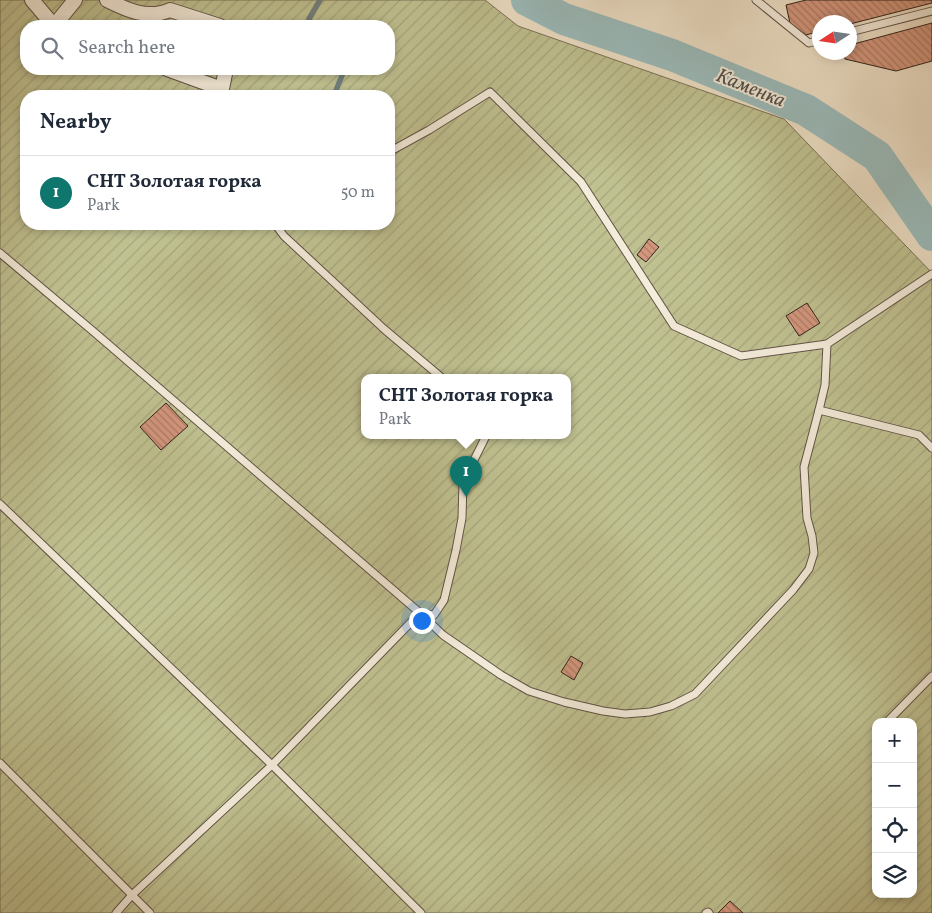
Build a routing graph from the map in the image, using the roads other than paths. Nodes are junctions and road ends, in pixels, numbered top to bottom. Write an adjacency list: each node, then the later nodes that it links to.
1 (32, 0): 6 (street)
2 (75, 0): 7 (street)
3 (107, 0): 8 (street)
4 (756, 0): 10 (lane)
5 (932, 11): 9 (lane)
6 (49, 20)
7 (59, 20)
8 (201, 20)
9 (857, 30)
10 (812, 42)
11 (184, 75): 12 (street)
12 (225, 75)
13 (395, 149): 17 (lane)
14 (280, 230): 18 (lane)
15 (0, 253): 23 (lane)
16 (932, 274): 17 (lane)
17 (827, 344): 19 (lane)
18 (437, 374)
19 (819, 410): 21 (lane); 23 (lane)
20 (484, 439): 23 (lane)
21 (932, 448)
22 (0, 504): 27 (lane)
23 (420, 613): 27 (lane)
24 (932, 676): 25 (lane)
25 (891, 718)
26 (0, 763): 28 (lane)
27 (272, 765): 28 (lane); 31 (lane)
28 (132, 895): 29 (lane); 30 (lane)
29 (116, 913)
30 (150, 913)
31 (421, 913)

